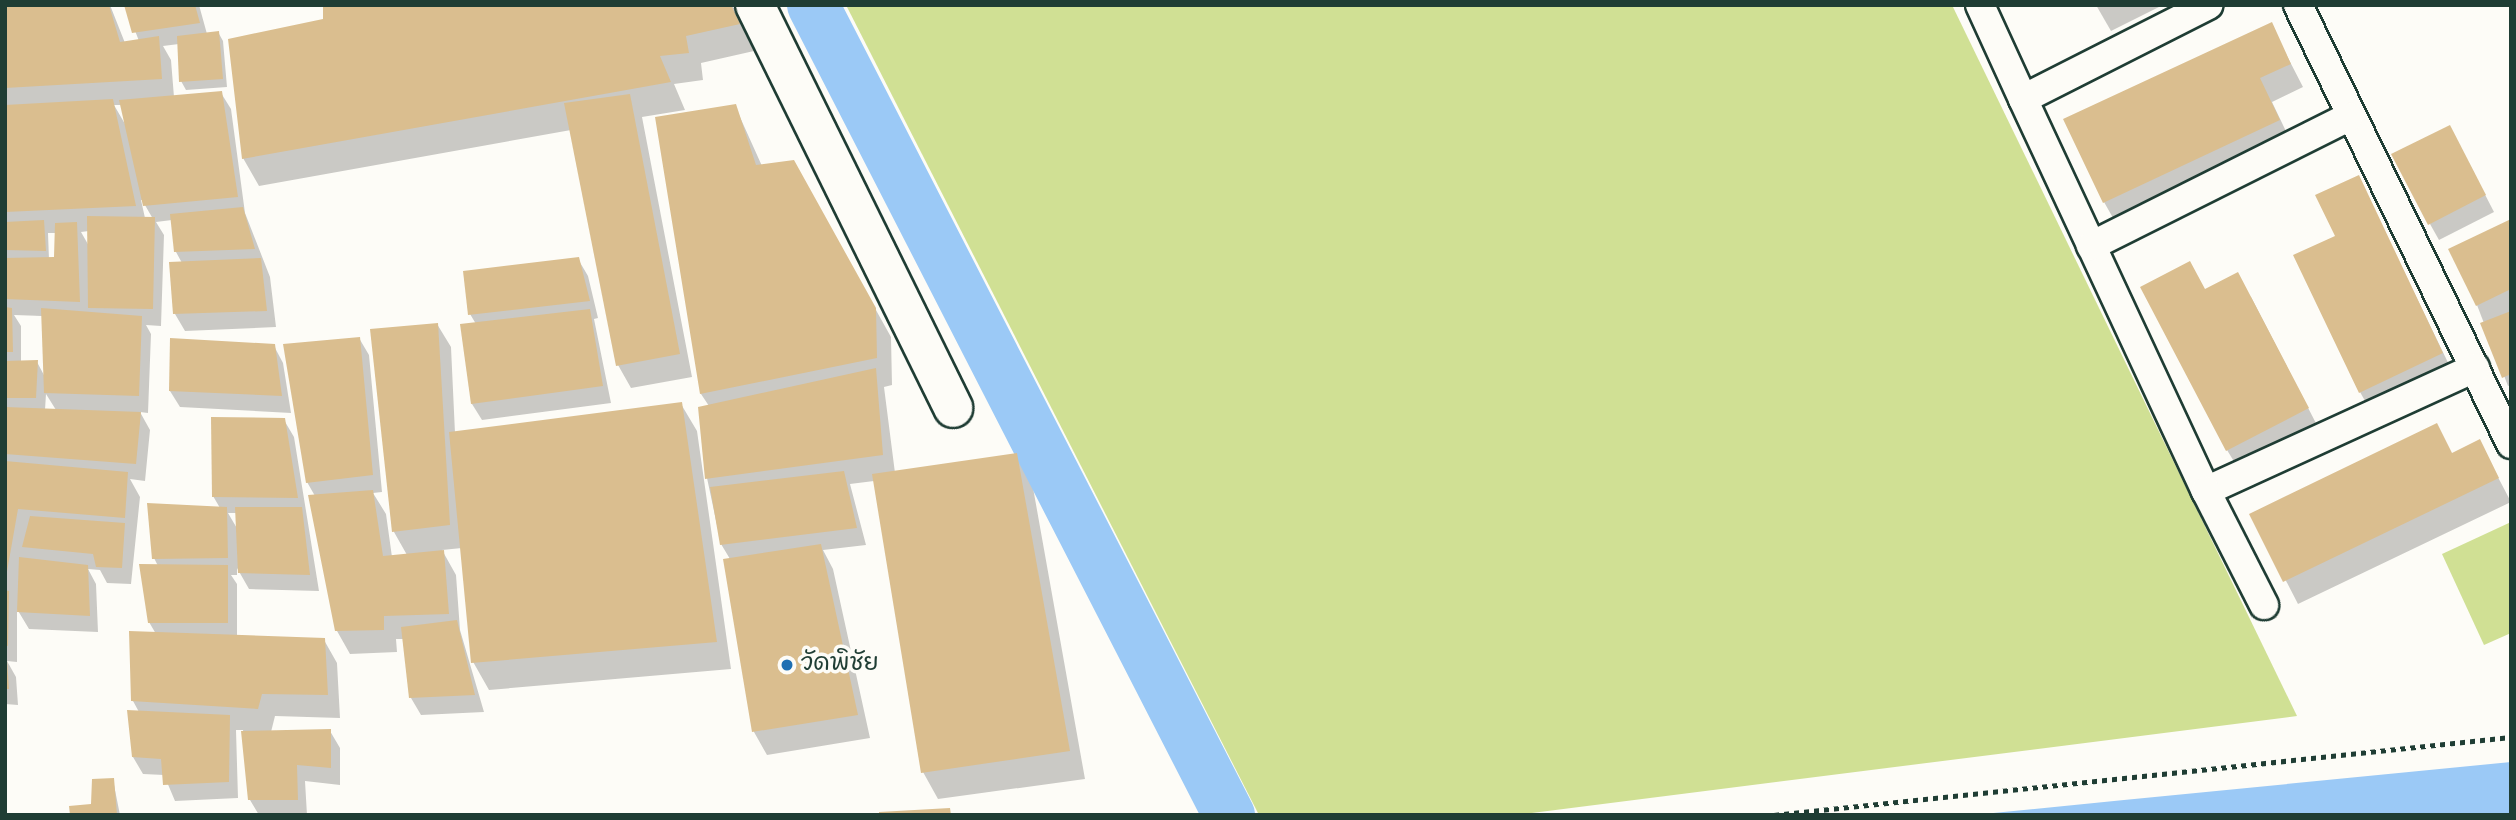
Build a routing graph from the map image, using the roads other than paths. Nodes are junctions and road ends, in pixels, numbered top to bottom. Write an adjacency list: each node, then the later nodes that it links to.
1 (755, 5): 9 (street)
2 (1980, 5): 5 (lane)
3 (2208, 5): 5 (lane)
4 (2298, 5): 6 (lane)
5 (2023, 99): 7 (lane)
6 (2349, 117): 7 (lane); 8 (lane)
7 (2091, 246): 11 (lane)
8 (2475, 369): 10 (lane); 11 (lane)
9 (953, 408)
10 (2511, 444)
11 (2206, 491): 12 (lane)
12 (2264, 604)

